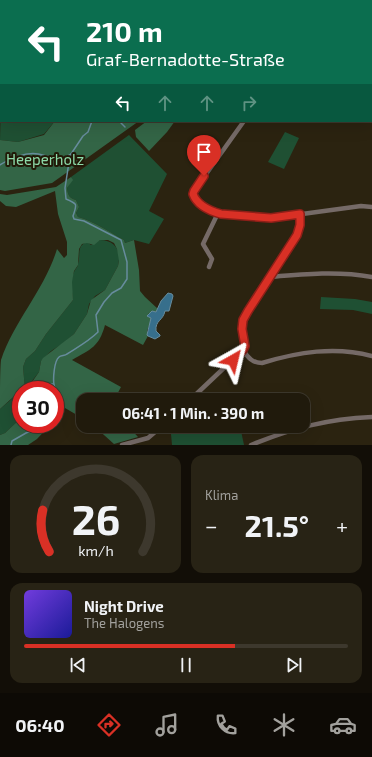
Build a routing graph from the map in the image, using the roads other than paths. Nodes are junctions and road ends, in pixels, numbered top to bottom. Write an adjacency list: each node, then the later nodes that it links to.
1 (243, 122): 3 (street)
2 (372, 207): 4 (street)
3 (218, 213): 4 (street); 5 (street)
4 (300, 214): 6 (street)
5 (209, 267)
6 (271, 277): 7 (street); 8 (street)
7 (372, 277)
8 (243, 350): 9 (street); 10 (street)
9 (372, 356)
10 (197, 393)
11 (372, 417): 15 (street)
12 (155, 433): 13 (street)
13 (144, 443): 14 (street)
14 (122, 445)
15 (251, 445)

